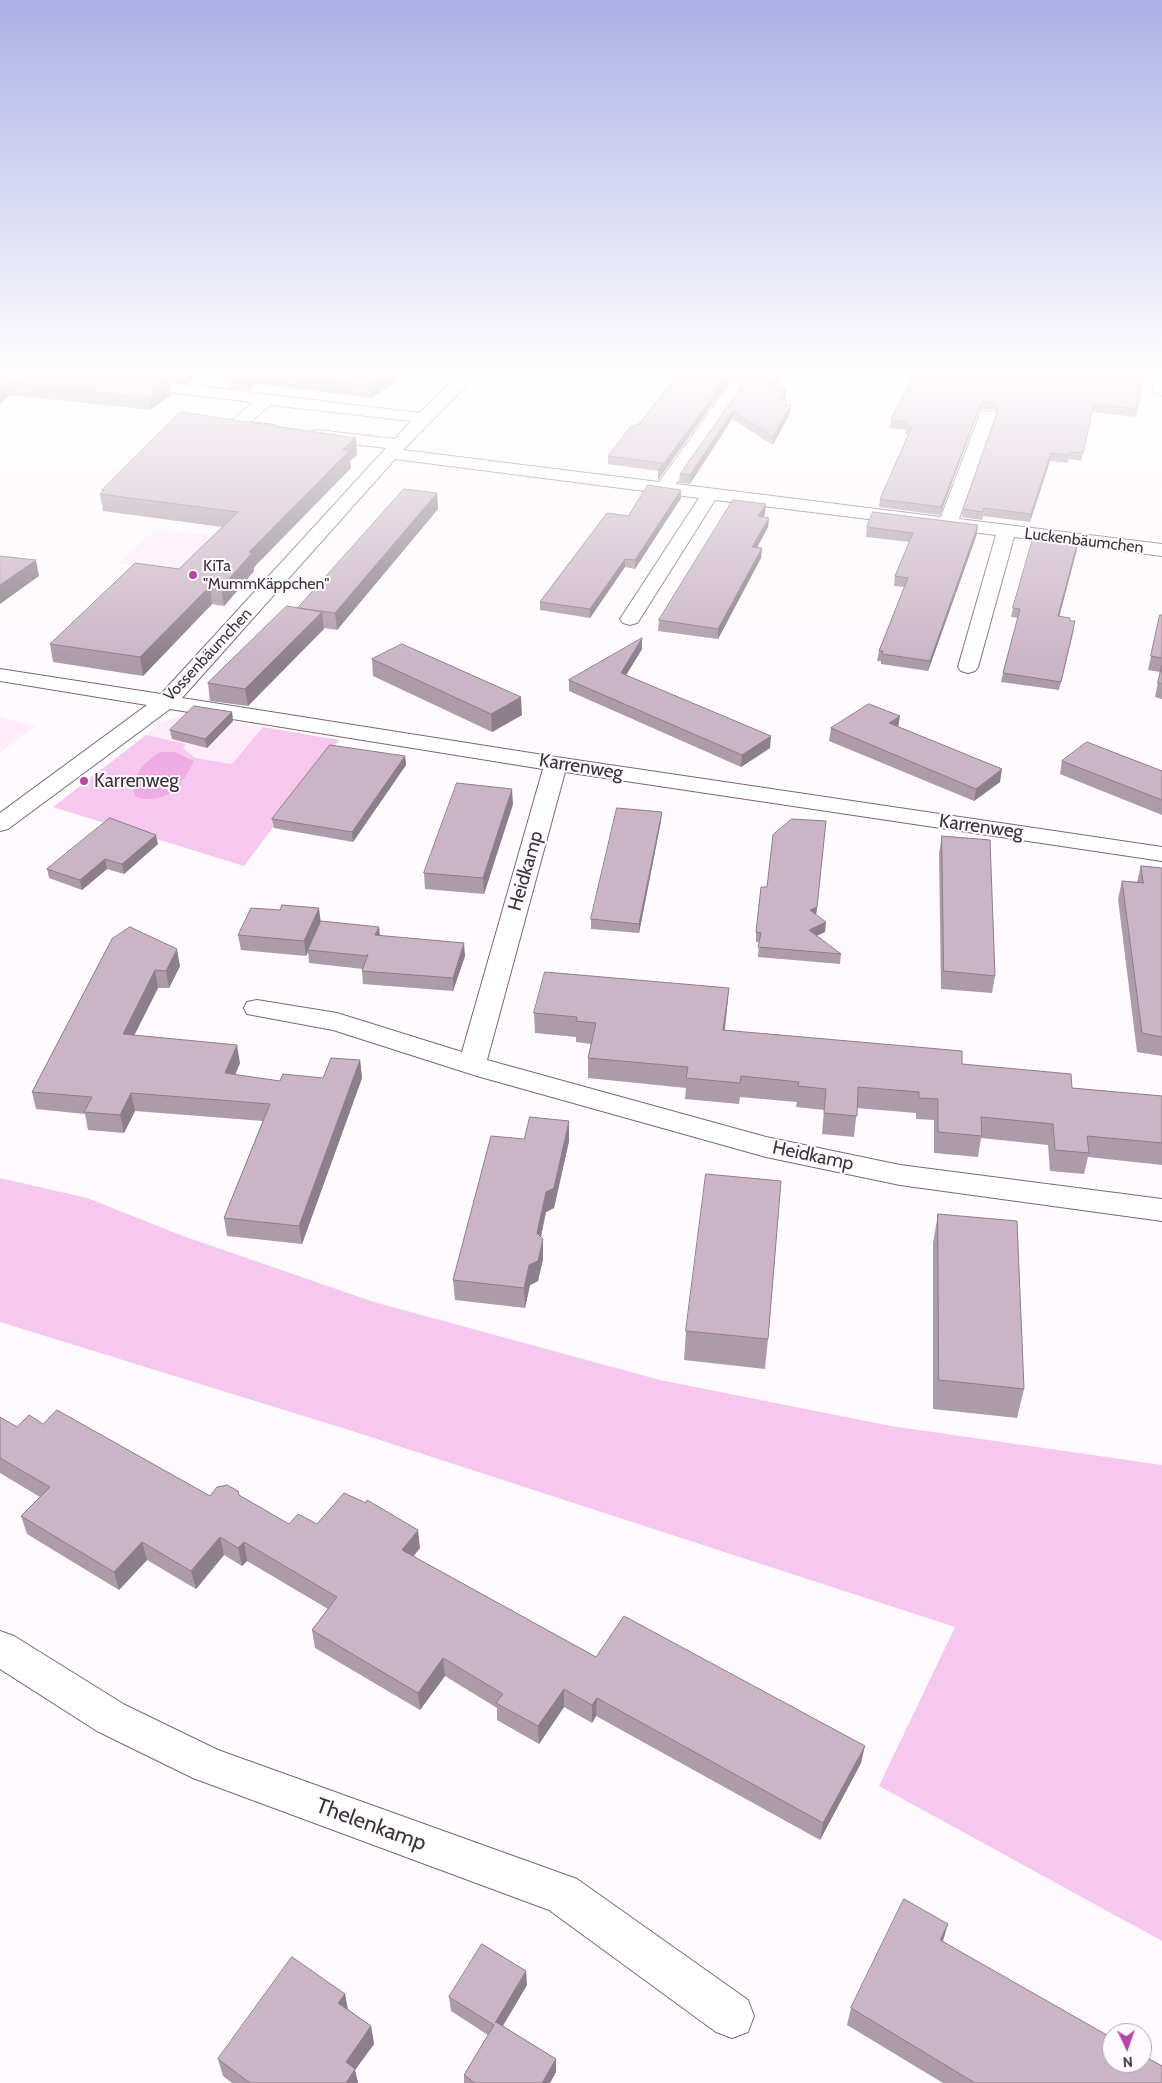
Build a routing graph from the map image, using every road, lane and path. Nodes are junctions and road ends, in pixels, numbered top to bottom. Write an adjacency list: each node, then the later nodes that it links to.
1 (379, 468): 13 (street, Vossenbäumchen)
2 (528, 468): 5 (street, Luckenbäumchen)
3 (678, 468): 5 (street)
4 (968, 468): 7 (street)
5 (664, 488): 6 (street, Luckenbäumchen)
6 (710, 494): 7 (street, Luckenbäumchen); 10 (street)
7 (948, 524): 8 (street, Luckenbäumchen)
8 (1006, 531): 9 (street, Luckenbäumchen); 11 (street, Luckenbäumchen)
9 (1162, 550)
10 (630, 619)
11 (968, 666)
12 (0, 675): 13 (street, Karrenweg)
13 (168, 700): 14 (street, Karrenweg); 15 (street, Vossenbäumchen)
14 (556, 764): 16 (street, Karrenweg); 18 (street, Heidkamp)
15 (0, 824)
16 (1162, 854)
17 (258, 1008): 18 (street, Heidkamp)
18 (472, 1064): 19 (street, Heidkamp)
19 (1162, 1210)
20 (0, 1648): 21 (street, Thelenkamp)
21 (732, 2016)

